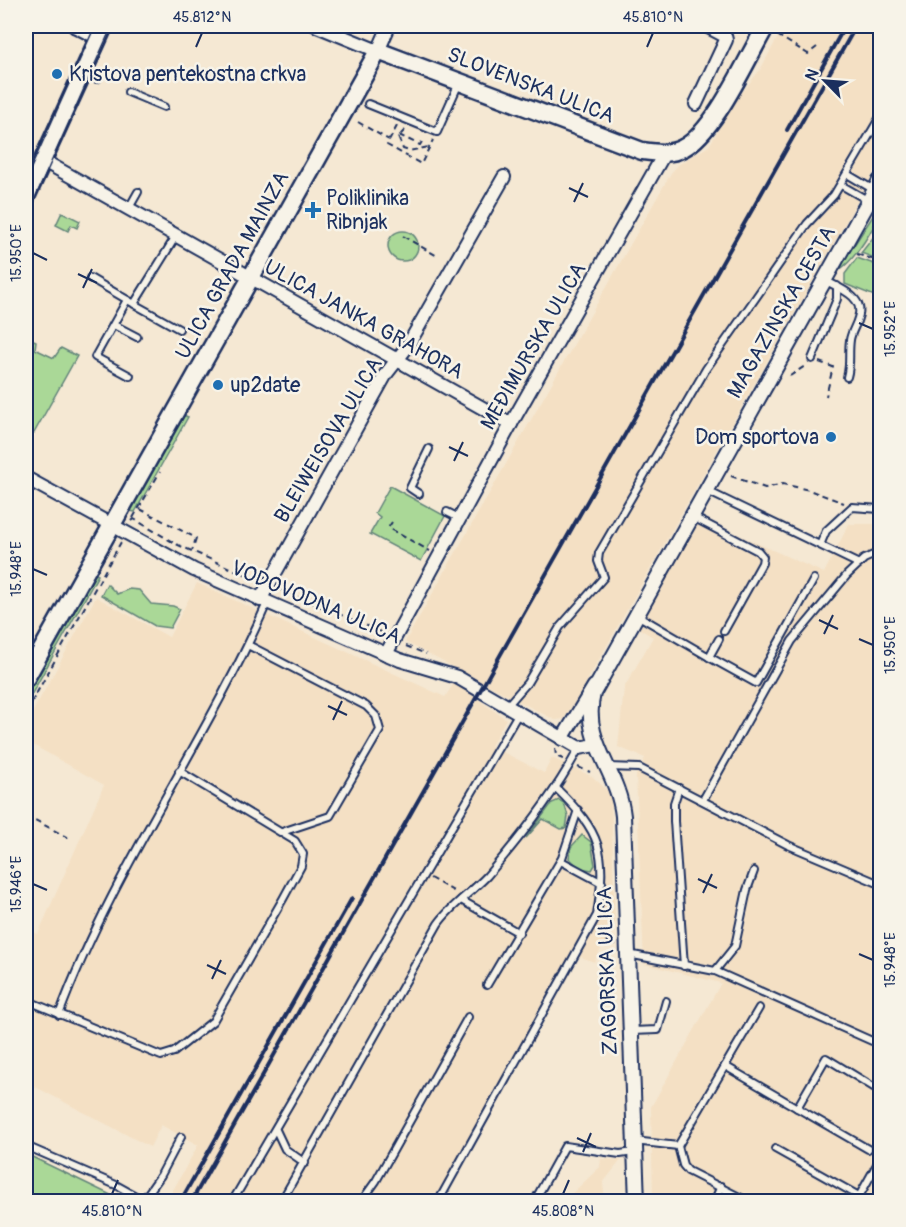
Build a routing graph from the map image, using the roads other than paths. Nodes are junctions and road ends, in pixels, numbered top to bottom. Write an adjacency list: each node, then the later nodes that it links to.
1 (74, 26): 6 (street)
2 (317, 26): 7 (street, SLOVENSKA ULICA)
3 (389, 26): 7 (street, ULICA GRADA MAINZA)
4 (706, 26): 11 (street)
5 (771, 30): 14 (main road)
6 (101, 32): 15 (main road)
7 (378, 51): 8 (main road, SLOVENSKA ULICA); 24 (main road, ULICA GRADA MAINZA)
8 (460, 82): 10 (lane); 14 (main road, SLOVENSKA ULICA)
9 (128, 92): 12 (lane)
10 (368, 104)
11 (696, 104)
12 (164, 107)
13 (880, 117): 16 (lane)
14 (664, 154): 36 (street, MEĐIMURSKA ULICA)
15 (42, 160): 21 (main road); 22 (street, ULICA JANKA GRAHORA)
16 (847, 174): 18 (lane); 19 (lane)
17 (504, 177): 32 (street, BLEIWEISOVA ULICA)
18 (841, 184): 19 (lane); 59 (lane)
19 (875, 191): 26 (street, MAGAZINSKA CESTA)
20 (138, 192): 22 (lane)
21 (26, 197)
22 (129, 209): 23 (street, ULICA JANKA GRAHORA)
23 (176, 237): 24 (street, ULICA JANKA GRAHORA); 28 (lane)
24 (251, 278): 32 (street, ULICA JANKA GRAHORA); 45 (main road, ULICA GRADA MAINZA)
25 (90, 279): 28 (lane)
26 (823, 280): 27 (lane); 39 (street, MAGAZINSKA CESTA)
27 (837, 286): 33 (lane); 35 (lane)
28 (130, 302): 29 (lane); 30 (lane)
29 (114, 325): 31 (lane); 34 (lane)
30 (179, 329)
31 (137, 338)
32 (398, 360): 36 (street, ULICA JANKA GRAHORA); 50 (street, BLEIWEISOVA ULICA)
33 (811, 361)
34 (130, 376)
35 (847, 377)
36 (511, 424): 44 (street, MEĐIMURSKA ULICA)
37 (429, 449): 40 (lane)
38 (26, 478): 45 (street, VODOVODNA ULICA)
39 (705, 490): 43 (street, MAGAZINSKA CESTA); 46 (lane)
40 (418, 494)
41 (880, 509): 46 (lane)
42 (447, 512): 44 (lane)
43 (691, 516): 51 (street, MAGAZINSKA CESTA); 52 (lane)
44 (459, 518): 55 (street, MEĐIMURSKA ULICA)
45 (111, 526): 50 (street, VODOVODNA ULICA); 57 (main road, ULICA GRADA MAINZA)
46 (820, 545): 48 (lane)
47 (880, 552): 48 (lane)
48 (859, 564): 68 (lane)
49 (814, 579): 56 (lane)
50 (263, 601): 54 (lane); 55 (street, VODOVODNA ULICA)
51 (635, 613): 56 (lane); 58 (street, MAGAZINSKA CESTA)
52 (724, 631)
53 (719, 639): 56 (lane)
54 (248, 645): 65 (lane); 70 (lane)
55 (386, 654): 59 (street, VODOVODNA ULICA)
56 (709, 657)
57 (26, 678)
58 (596, 684): 61 (street, MAGAZINSKA CESTA); 62 (street, MAGAZINSKA CESTA)
59 (507, 707): 60 (street, VODOVODNA ULICA)
60 (518, 714): 61 (street, VODOVODNA ULICA); 91 (lane)
61 (562, 739): 63 (street, VODOVODNA ULICA)
62 (595, 745): 63 (street); 64 (street, ZAGORSKA ULICA)
63 (579, 748): 66 (lane)
64 (609, 767): 67 (lane); 77 (street, ZAGORSKA ULICA)
65 (178, 771): 70 (lane); 84 (lane)
66 (556, 788): 69 (lane); 75 (lane)
67 (679, 788): 68 (lane); 78 (lane)
68 (703, 800): 74 (lane)
69 (579, 810): 71 (lane); 73 (lane)
70 (282, 832): 84 (lane)
71 (561, 861): 73 (lane); 76 (lane)
72 (754, 871): 79 (lane)
73 (602, 883): 106 (lane)
74 (880, 884)
75 (461, 900): 76 (lane); 98 (lane)
76 (519, 933): 80 (lane)
77 (623, 950): 78 (lane); 86 (street, ZAGORSKA ULICA)
78 (684, 966): 79 (lane)
79 (715, 971): 87 (lane)
80 (487, 985)
81 (26, 1000): 84 (lane)
82 (666, 1001): 86 (lane)
83 (759, 1008): 88 (lane)
84 (59, 1015)
85 (468, 1017): 105 (lane)
86 (630, 1031): 94 (street, ZAGORSKA ULICA)
87 (880, 1038)
88 (724, 1066): 90 (lane); 95 (lane)
89 (880, 1091): 90 (lane)
90 (797, 1108): 97 (lane)
91 (276, 1130): 98 (lane); 103 (lane)
92 (181, 1137): 102 (lane)
93 (26, 1146): 102 (lane)
94 (634, 1146): 95 (lane); 107 (lane); 108 (street, ZAGORSKA ULICA)
95 (678, 1146): 100 (lane)
96 (775, 1149): 101 (lane)
97 (868, 1149)
98 (304, 1163): 104 (lane)
99 (879, 1163): 101 (lane)
100 (721, 1186): 109 (lane); 110 (lane)
101 (857, 1199)
102 (143, 1201)
103 (232, 1202)
104 (281, 1202)
105 (361, 1202)
106 (438, 1202)
107 (534, 1202)
108 (637, 1202)
109 (714, 1202)
110 (749, 1202)

